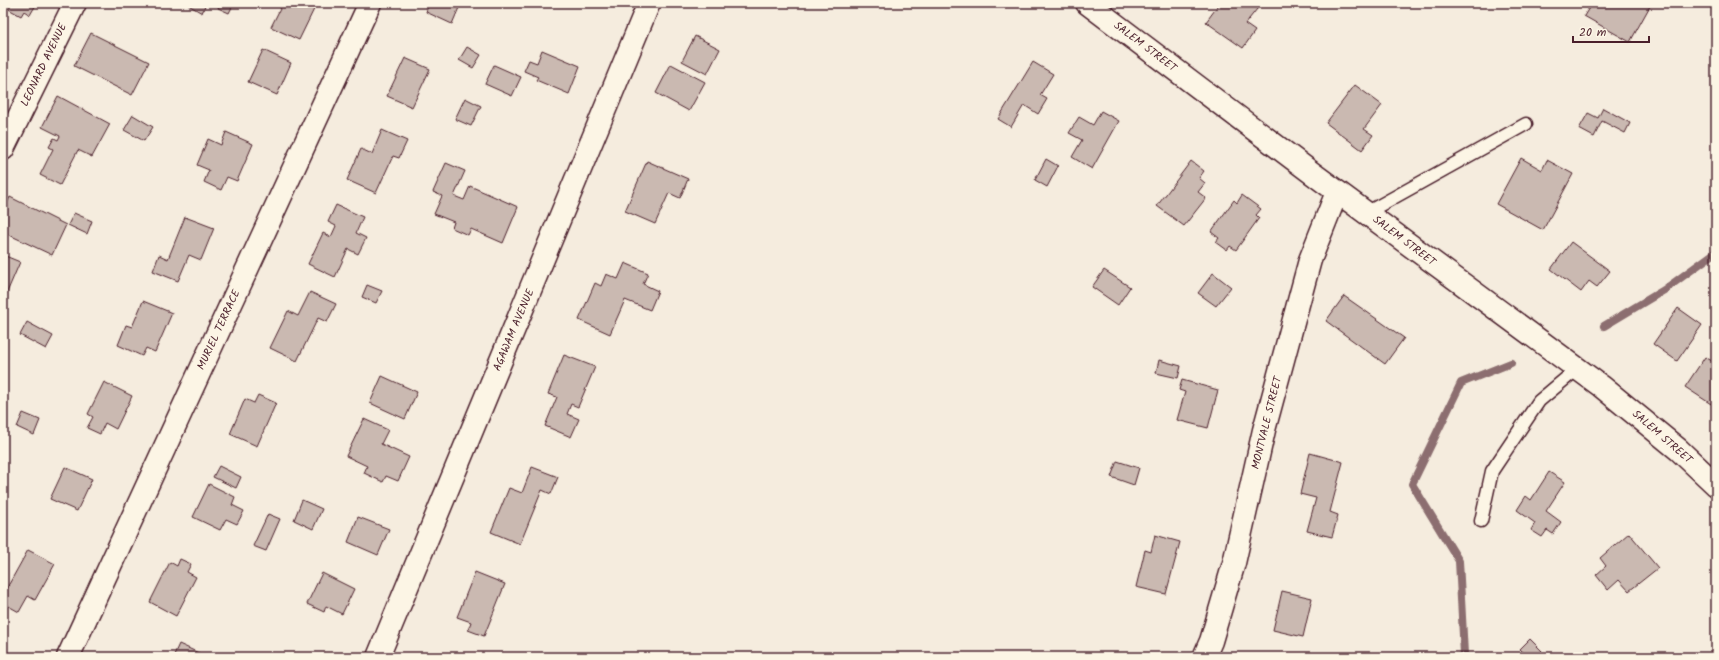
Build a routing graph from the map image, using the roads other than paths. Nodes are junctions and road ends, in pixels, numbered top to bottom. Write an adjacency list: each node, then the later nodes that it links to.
1 (75, 3): 6 (street, LEONARD AVENUE)
2 (370, 3): 12 (street, MURIEL TERRACE)
3 (649, 3): 13 (street, AGAWAM AVENUE)
4 (1087, 3): 7 (street, SALEM STREET)
5 (1526, 124): 8 (lane)
6 (3, 149)
7 (1337, 192): 8 (street, SALEM STREET); 14 (street, MONTVALE STREET)
8 (1366, 213): 9 (street, SALEM STREET)
9 (1577, 368): 10 (street, SALEM STREET); 11 (lane)
10 (1716, 485)
11 (1481, 521)
12 (68, 657)
13 (378, 657)
14 (1204, 657)

